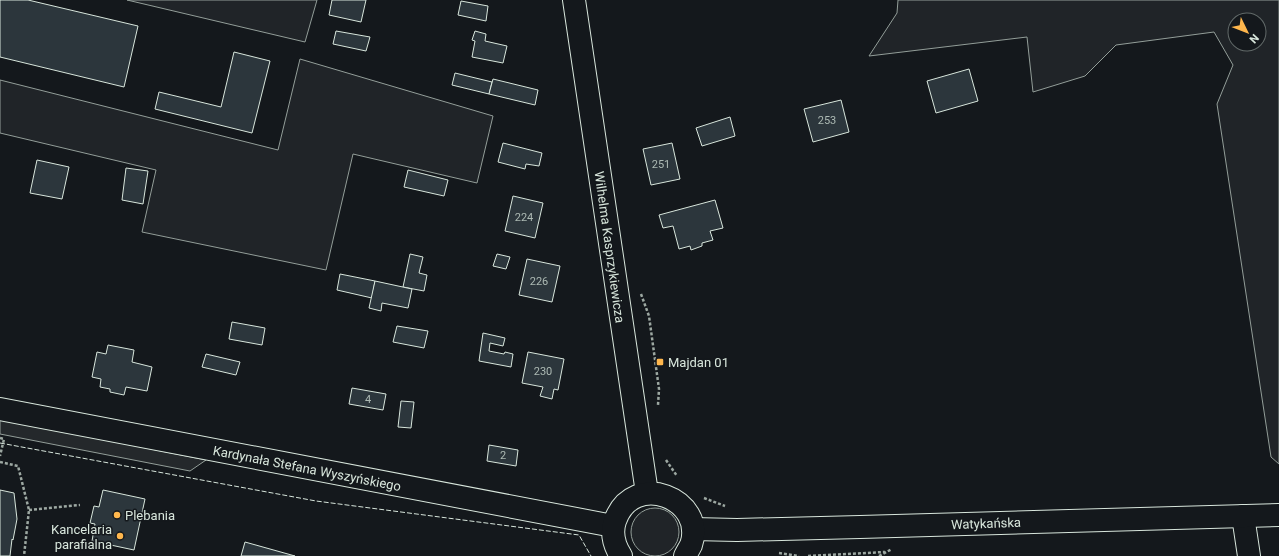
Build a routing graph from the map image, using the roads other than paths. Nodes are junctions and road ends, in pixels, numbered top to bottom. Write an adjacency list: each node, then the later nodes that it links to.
1 (574, 0): 3 (street, Wilhelma Kasprzykiewicza)
2 (0, 409): 6 (street, Kardynała Stefana Wyszyńskiego)
3 (647, 494): 6 (street); 7 (street)
4 (1279, 515): 5 (street, Watykańska)
5 (1243, 516): 7 (street, Watykańska); 10 (street)
6 (613, 526): 8 (street)
7 (693, 530): 9 (street)
8 (621, 556)
9 (685, 556)
10 (1249, 556)

